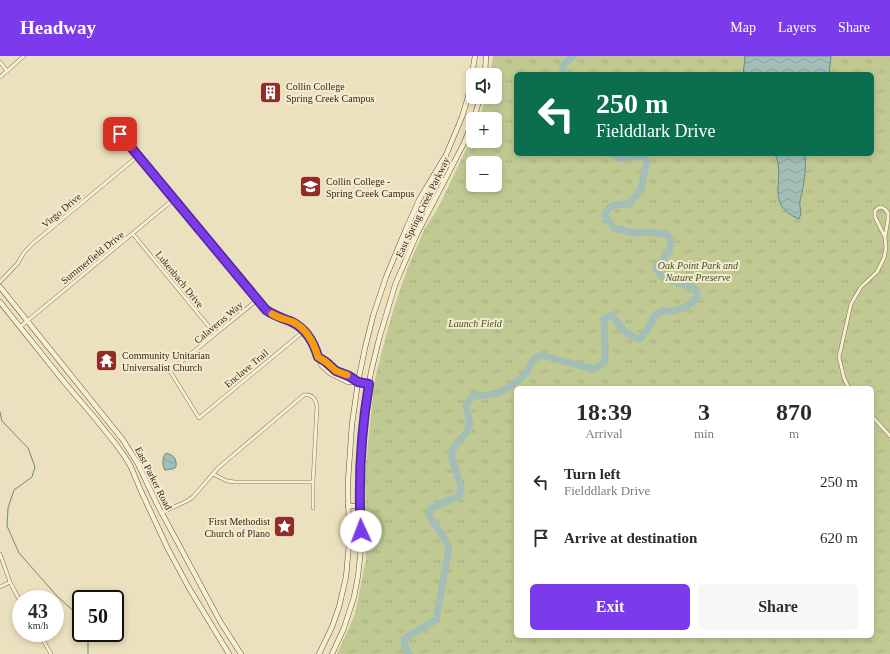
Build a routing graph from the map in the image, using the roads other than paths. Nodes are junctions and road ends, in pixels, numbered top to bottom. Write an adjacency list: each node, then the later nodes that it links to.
1 (24, 56): 6 (street)
2 (475, 56): 11 (main road, East Spring Creek Parkway)
3 (486, 56): 5 (main road)
4 (0, 62): 6 (street)
5 (485, 68)
6 (7, 71): 7 (street)
7 (0, 77)
8 (120, 134): 10 (street)
9 (466, 138): 12 (main road, East Spring Creek Parkway)
10 (138, 156): 13 (street); 16 (street, Virgo Drive)
11 (434, 176): 12 (main road); 31 (main road, East Spring Creek Parkway)
12 (444, 181): 33 (main road, East Spring Creek Parkway)
13 (174, 199): 14 (street, Summerfield Drive); 18 (street)
14 (133, 234): 20 (street, Summerfield Drive); 23 (street, Lukenbach Drive)
15 (885, 237): 15 (street); 34 (street)
16 (0, 282)
17 (0, 287): 20 (main road, East Parker Road)
18 (257, 300): 22 (street); 23 (street, Calaveras Way)
19 (0, 302): 21 (main road, East Parker Road)
20 (27, 321): 21 (street, Summerfield Drive); 24 (main road, East Parker Road)
21 (20, 327): 25 (main road, East Parker Road)
22 (304, 331): 26 (street); 29 (street, Enclave Trail)
23 (215, 334): 29 (street, Calaveras Way)
24 (46, 345): 25 (main road); 27 (main road, East Parker Road)
25 (38, 350): 28 (main road, East Parker Road)
26 (318, 357): 31 (street); 31 (street)
27 (60, 362): 28 (main road); 30 (main road, East Parker Road)
28 (52, 368): 32 (main road, East Parker Road)
29 (170, 371)
30 (72, 378): 32 (main road); 35 (main road, East Parker Road)
31 (358, 382): 33 (main road); 45 (main road, East Spring Creek Parkway)
32 (65, 383): 36 (main road, East Parker Road)
33 (369, 384): 46 (main road, East Spring Creek Parkway)
34 (848, 386)
35 (100, 412): 36 (main road); 39 (main road, East Parker Road)
36 (94, 417): 40 (main road, East Parker Road)
37 (874, 418): 38 (street)
38 (890, 436)
39 (124, 443): 40 (main road); 41 (main road, East Parker Road)
40 (118, 447): 42 (main road, East Parker Road)
41 (138, 464): 42 (main road); 48 (main road, East Parker Road)
42 (132, 467): 49 (main road, East Parker Road)
43 (213, 474): 44 (street); 44 (street); 48 (street)
44 (313, 482): 47 (street)
45 (348, 506): 46 (main road); 60 (main road, East Spring Creek Parkway)
46 (360, 506): 61 (main road, East Spring Creek Parkway)
47 (314, 508)
48 (161, 513): 49 (main road); 54 (main road, East Parker Road)
49 (153, 516): 55 (main road, East Parker Road)
50 (0, 554): 51 (street)
51 (10, 582): 52 (street); 53 (street)
52 (0, 587)
53 (14, 590)
54 (211, 605): 55 (main road); 59 (main road, East Parker Road)
55 (202, 609): 58 (main road, East Parker Road)
56 (45, 642): 57 (street)
57 (52, 654)
58 (229, 654)
59 (241, 654)
60 (319, 654)
61 (332, 654)

